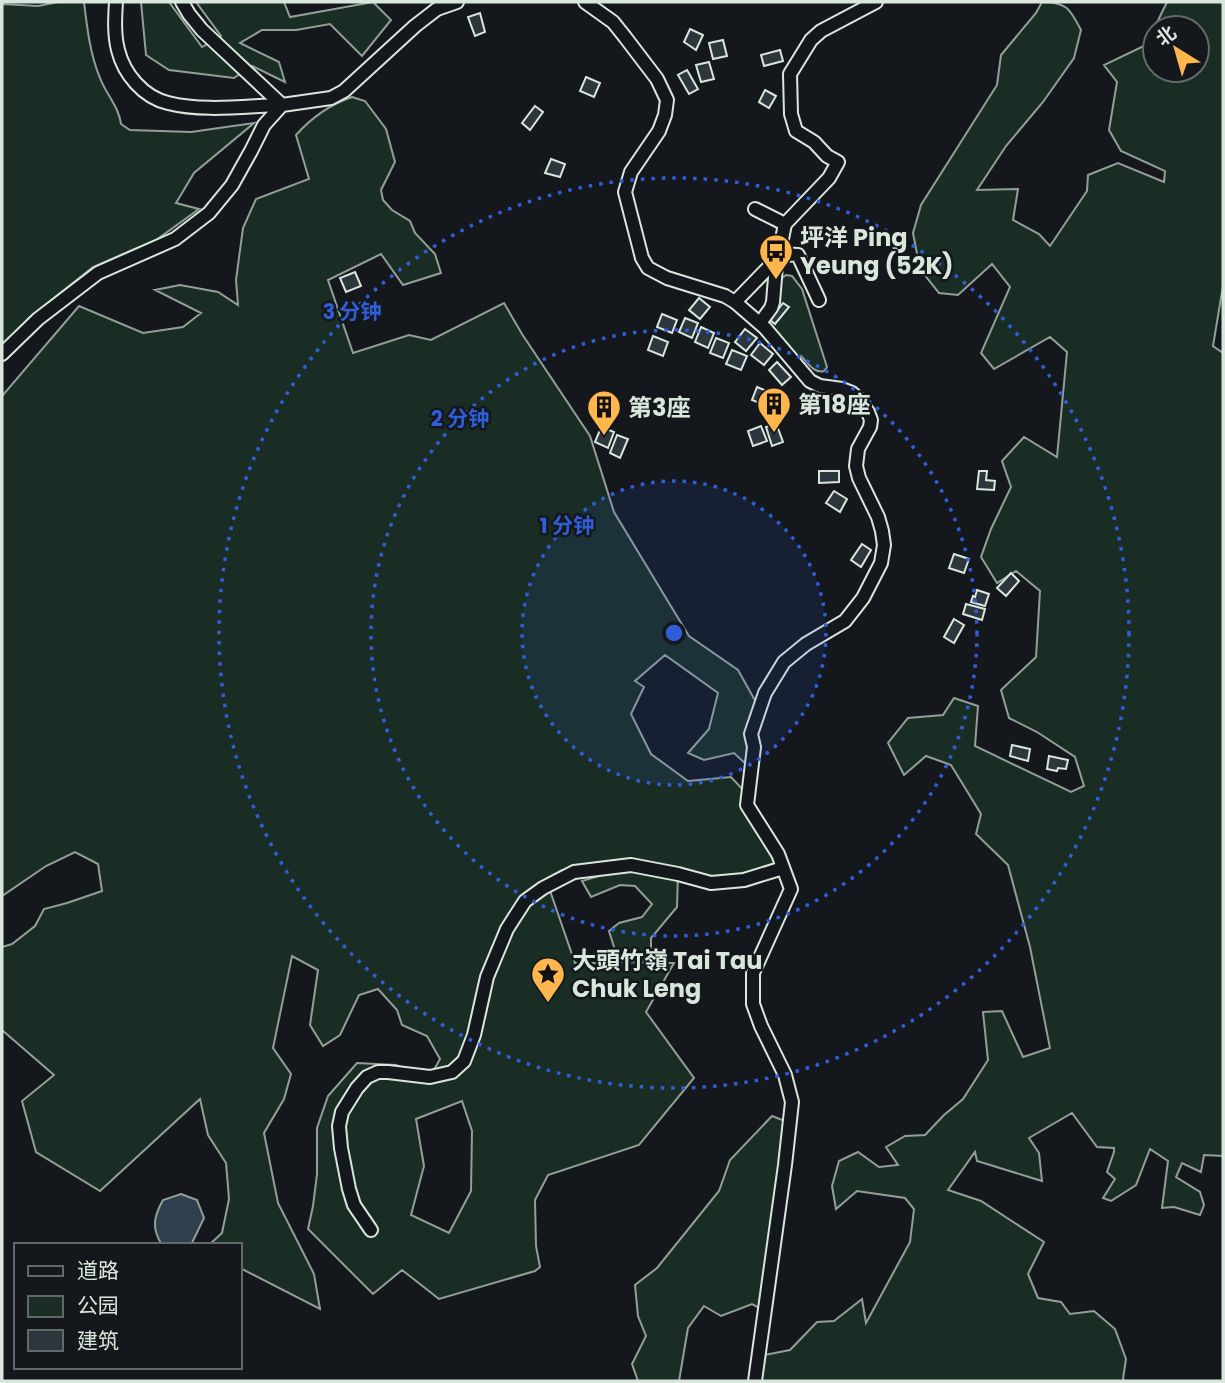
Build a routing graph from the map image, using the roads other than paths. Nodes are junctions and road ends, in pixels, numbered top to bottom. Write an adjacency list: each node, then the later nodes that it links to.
1 (116, 2): 6 (street)
2 (182, 2): 6 (street)
3 (457, 2): 6 (street)
4 (585, 2): 11 (street)
5 (876, 2): 8 (street)
6 (282, 105): 13 (street)
7 (755, 209): 8 (street)
8 (785, 224): 9 (street)
9 (777, 254): 10 (street); 11 (street); 12 (street)
10 (819, 300)
11 (735, 302): 12 (street)
12 (760, 323): 14 (street)
13 (2, 354)
14 (783, 869): 15 (street); 16 (street)
15 (371, 1230)
16 (755, 1381)

